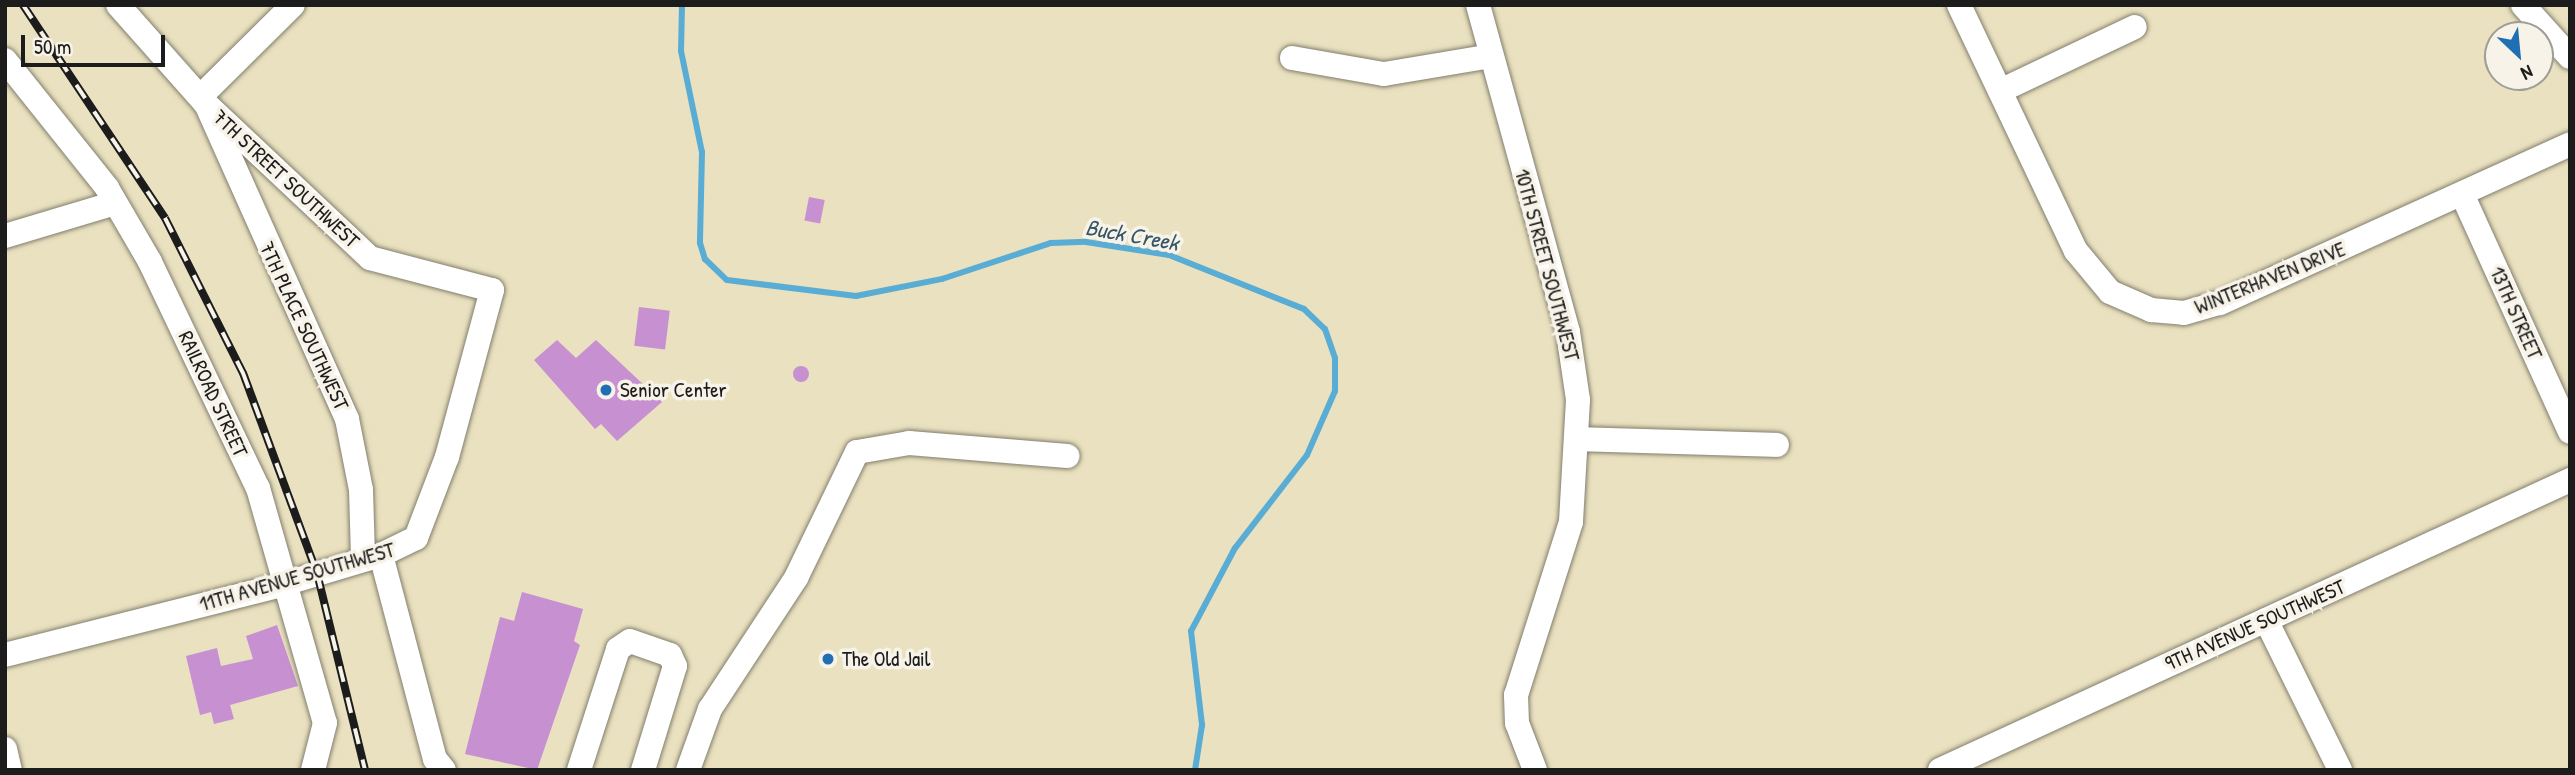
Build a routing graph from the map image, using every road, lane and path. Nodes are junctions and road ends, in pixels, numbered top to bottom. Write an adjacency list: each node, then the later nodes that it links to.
1 (118, 5): 12 (street, 7TH STREET SOUTHWEST)
2 (293, 5): 12 (street)
3 (1478, 5): 7 (street, 10TH STREET SOUTHWEST)
4 (1959, 5): 11 (street, WINTERHAVEN DRIVE)
5 (2523, 5): 8 (street)
6 (2135, 26): 11 (street)
7 (1492, 56): 9 (street); 19 (street, 10TH STREET SOUTHWEST)
8 (2570, 57)
9 (1292, 58)
10 (5, 60): 15 (street, RAILROAD STREET)
11 (2000, 91): 14 (street, WINTERHAVEN DRIVE)
12 (203, 99): 17 (street, 7TH STREET SOUTHWEST); 23 (street, 7TH PLACE SOUTHWEST)
13 (2570, 144): 14 (street, WINTERHAVEN DRIVE)
14 (2462, 194): 18 (street, 13TH STREET)
15 (115, 203): 16 (street); 24 (street, RAILROAD STREET)
16 (5, 236)
17 (492, 290): 23 (street, 11TH AVENUE SOUTHWEST)
18 (2570, 432)
19 (1578, 439): 20 (street); 34 (street, 10TH STREET SOUTHWEST)
20 (1777, 445)
21 (1067, 456): 33 (street)
22 (2570, 480): 25 (street, 9TH AVENUE SOUTHWEST)
23 (372, 557): 24 (street, 11TH AVENUE SOUTHWEST); 28 (street, 7TH PLACE SOUTHWEST)
24 (288, 582): 26 (street, 11TH AVENUE SOUTHWEST); 30 (street, RAILROAD STREET)
25 (2266, 620): 35 (street, 9TH AVENUE SOUTHWEST); 36 (street)
26 (5, 655)
27 (5, 749): 29 (street)
28 (438, 766)
29 (10, 770)
30 (313, 770)
31 (579, 770): 32 (street)
32 (643, 770)
33 (688, 770)
34 (1535, 770)
35 (1940, 770)
36 (2340, 770)

